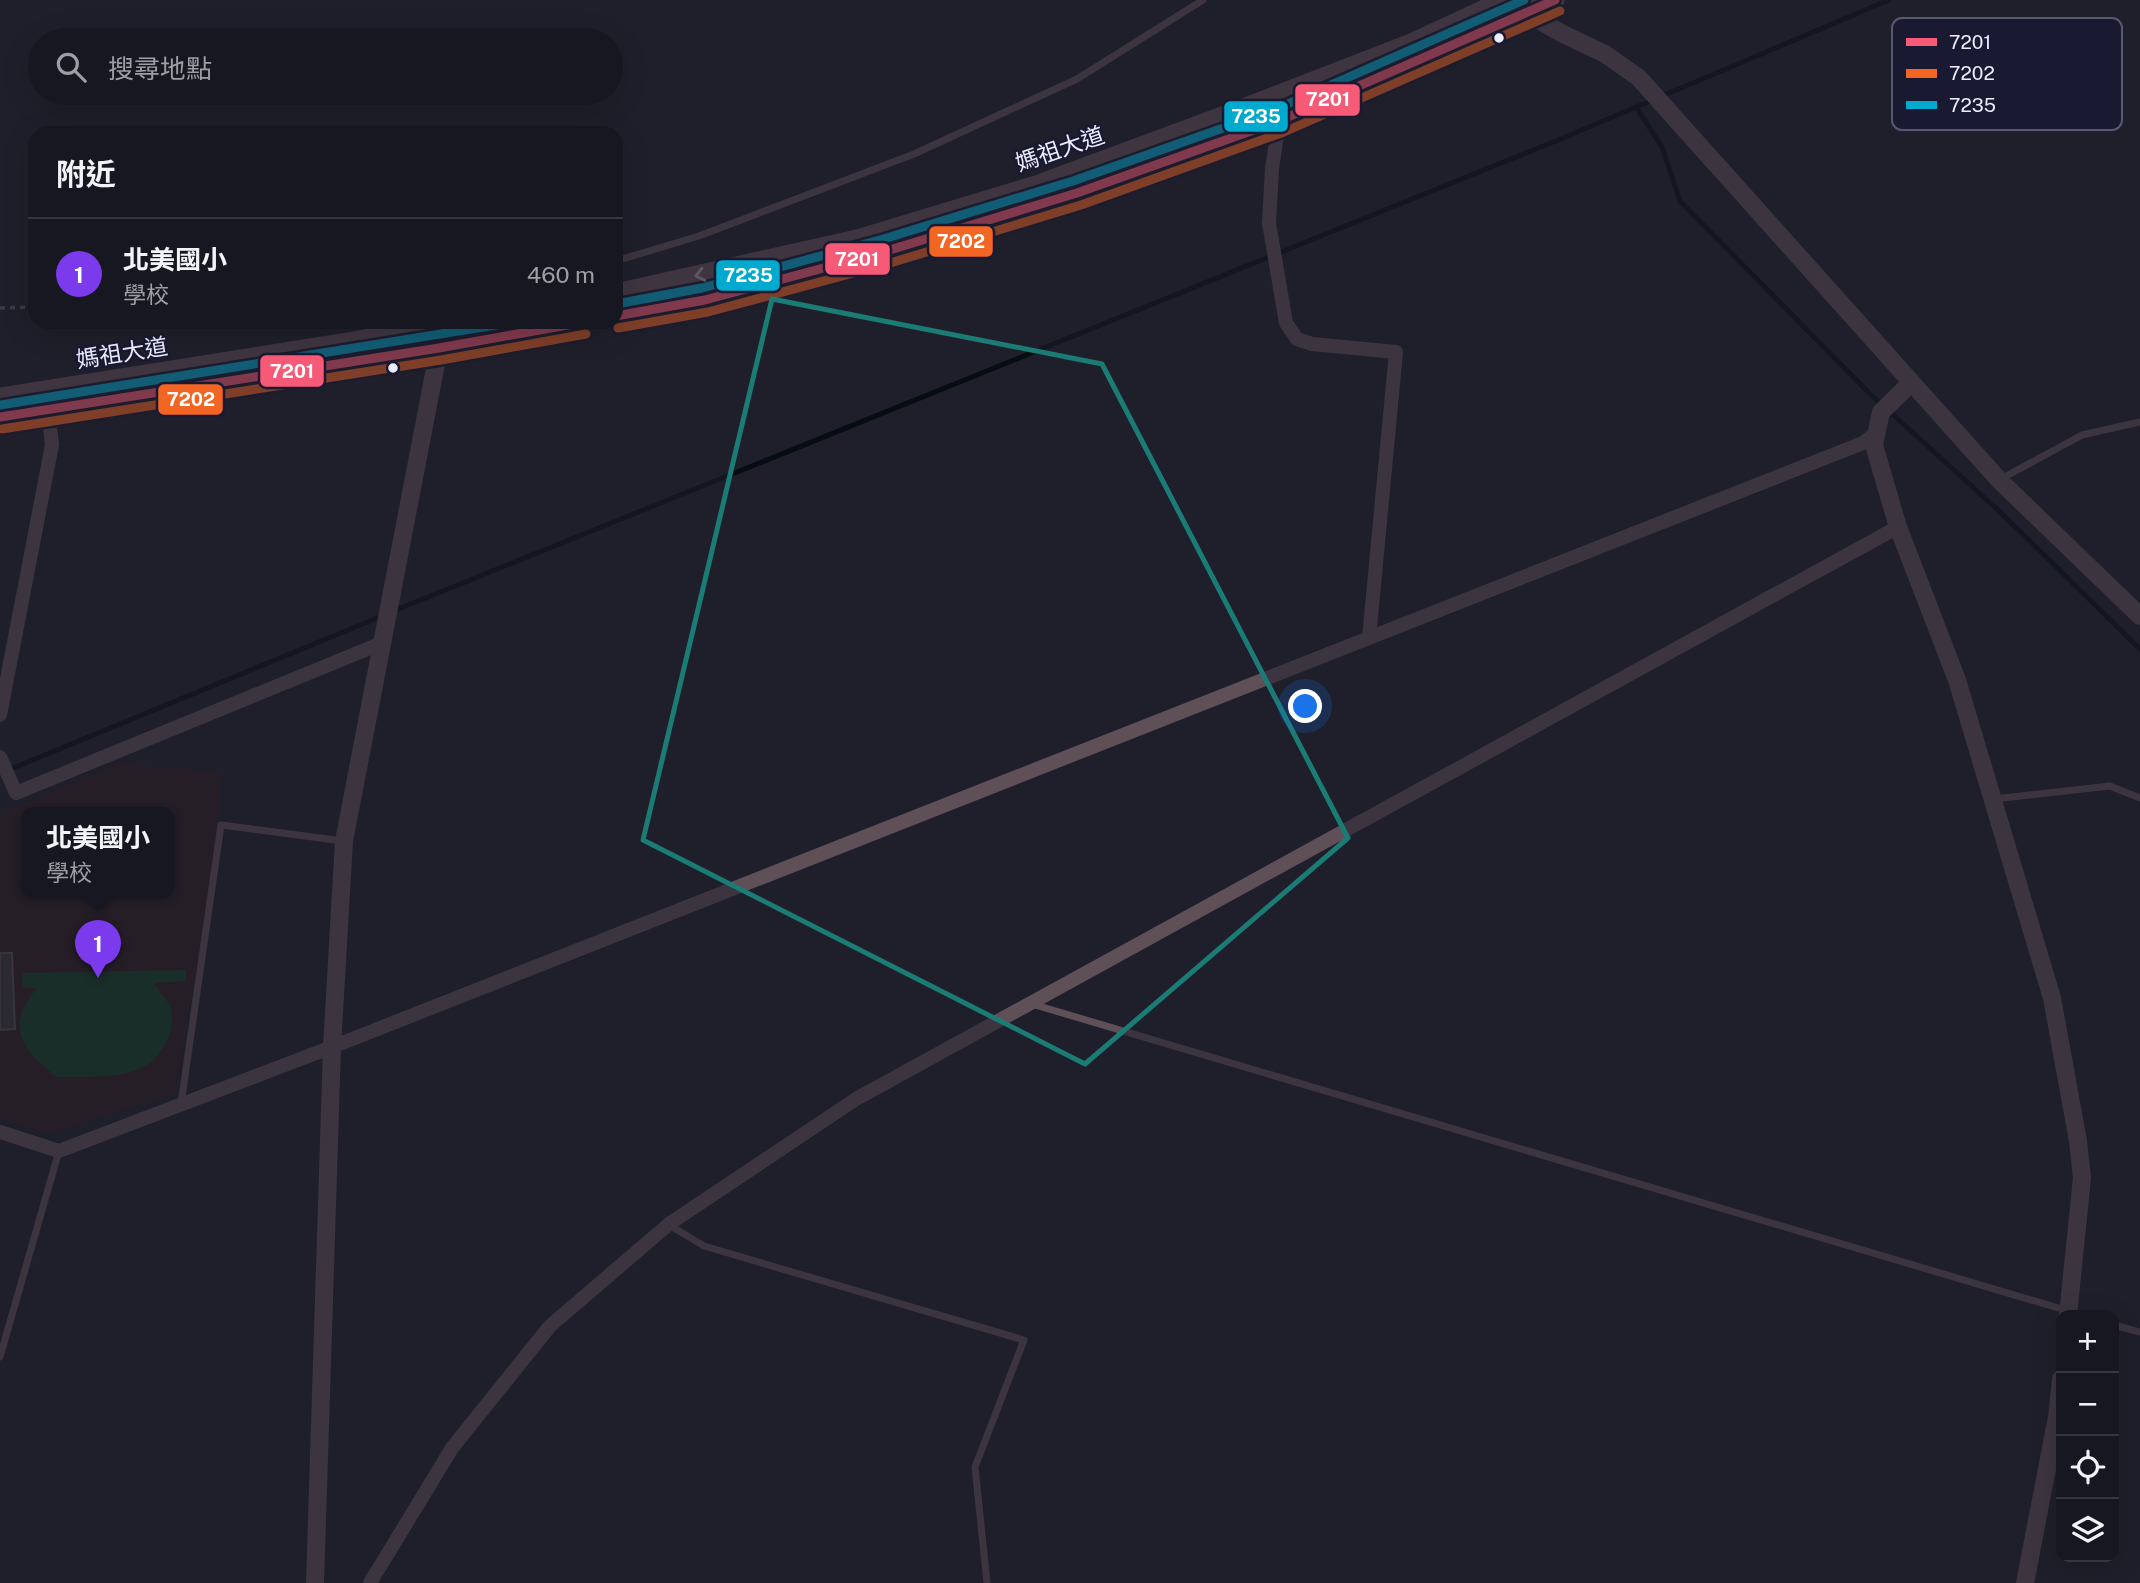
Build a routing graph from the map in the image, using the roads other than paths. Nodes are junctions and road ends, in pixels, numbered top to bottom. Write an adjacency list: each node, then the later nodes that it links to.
1 (1203, 0): 7 (lane)
2 (1504, 0): 5 (main road, 媽祖大道)
3 (1555, 0): 4 (main road, 媽祖大道)
4 (1525, 7): 6 (main road, 媽祖大道); 14 (street)
5 (1269, 99): 6 (street); 8 (main road, 媽祖大道, one-way to 8)
6 (1279, 121): 9 (main road, 媽祖大道); 23 (street)
7 (623, 259)
8 (623, 291)
9 (623, 315)
10 (418, 329): 15 (main road, 媽祖大道)
11 (483, 329): 13 (street)
12 (545, 329): 13 (main road, 媽祖大道)
13 (439, 348): 16 (main road, 媽祖大道); 24 (street)
14 (1911, 383): 19 (street); 20 (street)
15 (0, 397)
16 (48, 410): 17 (main road, 媽祖大道); 25 (street)
17 (0, 417)
18 (2140, 422): 20 (lane)
19 (1876, 433): 21 (street); 23 (street)
20 (1999, 480): 22 (street)
21 (1898, 527): 28 (street); 30 (street)
22 (2140, 617)
23 (1368, 638): 31 (street)
24 (382, 643): 26 (street); 29 (street)
25 (0, 715)
26 (0, 758)
27 (2140, 798): 28 (lane)
28 (1993, 799): 37 (street)
29 (344, 841): 31 (street); 32 (lane)
30 (1030, 1003): 35 (street); 36 (lane)
31 (332, 1047): 32 (street); 42 (street)
32 (181, 1104): 34 (street)
33 (0, 1132): 34 (street)
34 (60, 1151): 40 (lane)
35 (669, 1224): 43 (street); 44 (lane)
36 (2060, 1310)
37 (2073, 1310)
38 (2119, 1326): 39 (lane)
39 (2140, 1332)
40 (0, 1357)
41 (2056, 1422): 45 (street)
42 (315, 1583)
43 (370, 1583)
44 (987, 1583)
45 (2025, 1583)

